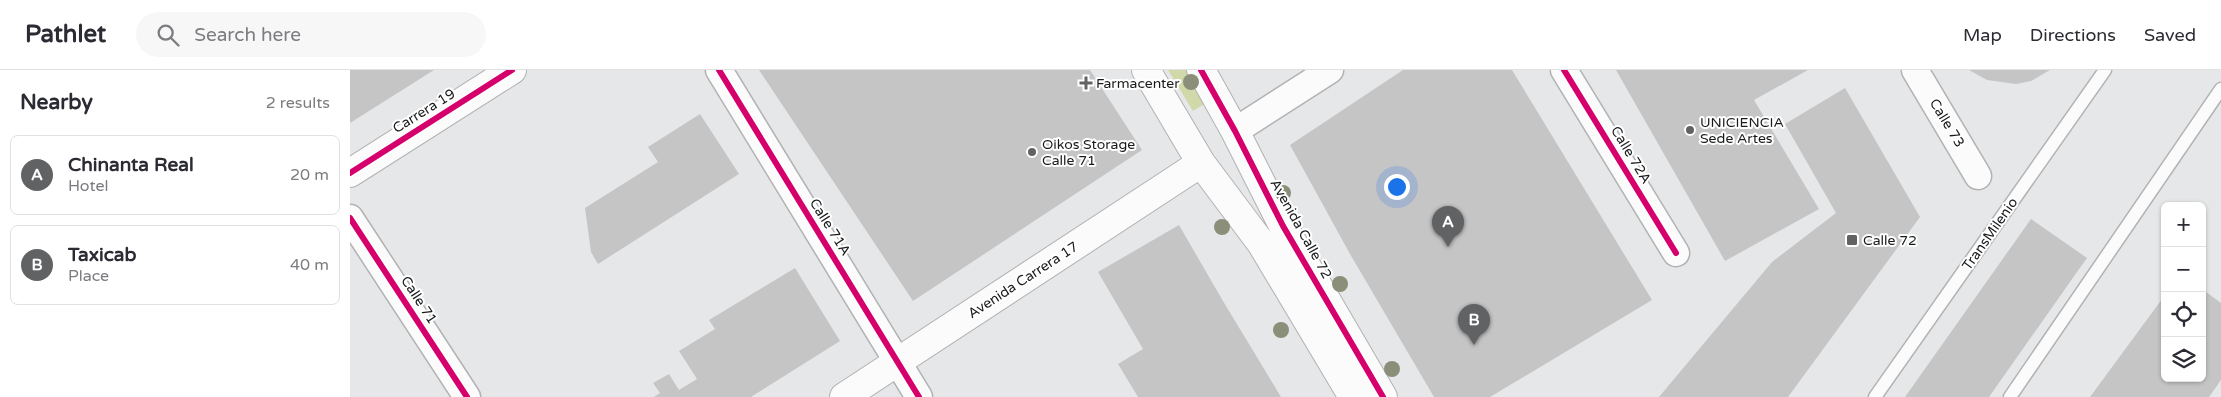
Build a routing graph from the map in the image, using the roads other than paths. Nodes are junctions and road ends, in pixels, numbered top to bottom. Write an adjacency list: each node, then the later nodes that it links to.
1 (512, 70): 12 (main road, Carrera 19)
2 (719, 70): 16 (street, Calle 71A)
3 (1146, 70): 11 (main road)
4 (1200, 70): 10 (main road, Avenida Calle 72)
5 (1330, 70): 10 (street)
6 (1564, 70): 15 (street, Calle 72A)
7 (1915, 70): 13 (street, Calle 73)
8 (2105, 70): 24 (lane, TransMilenio)
9 (2221, 89): 25 (lane)
10 (1235, 131): 22 (main road, Avenida Calle 72); 23 (main road)
11 (1201, 163): 16 (main road, Avenida Carrera 17); 20 (main road); 21 (main road)
12 (350, 173)
13 (1978, 176)
14 (350, 218): 17 (street, Calle 71)
15 (1676, 253)
16 (899, 361): 18 (main road, Avenida Carrera 17); 19 (street, Calle 71A)
17 (466, 397)
18 (844, 397)
19 (919, 397)
20 (1332, 397)
21 (1354, 397)
22 (1383, 397)
23 (1399, 397)
24 (1875, 397)
25 (2010, 397)

